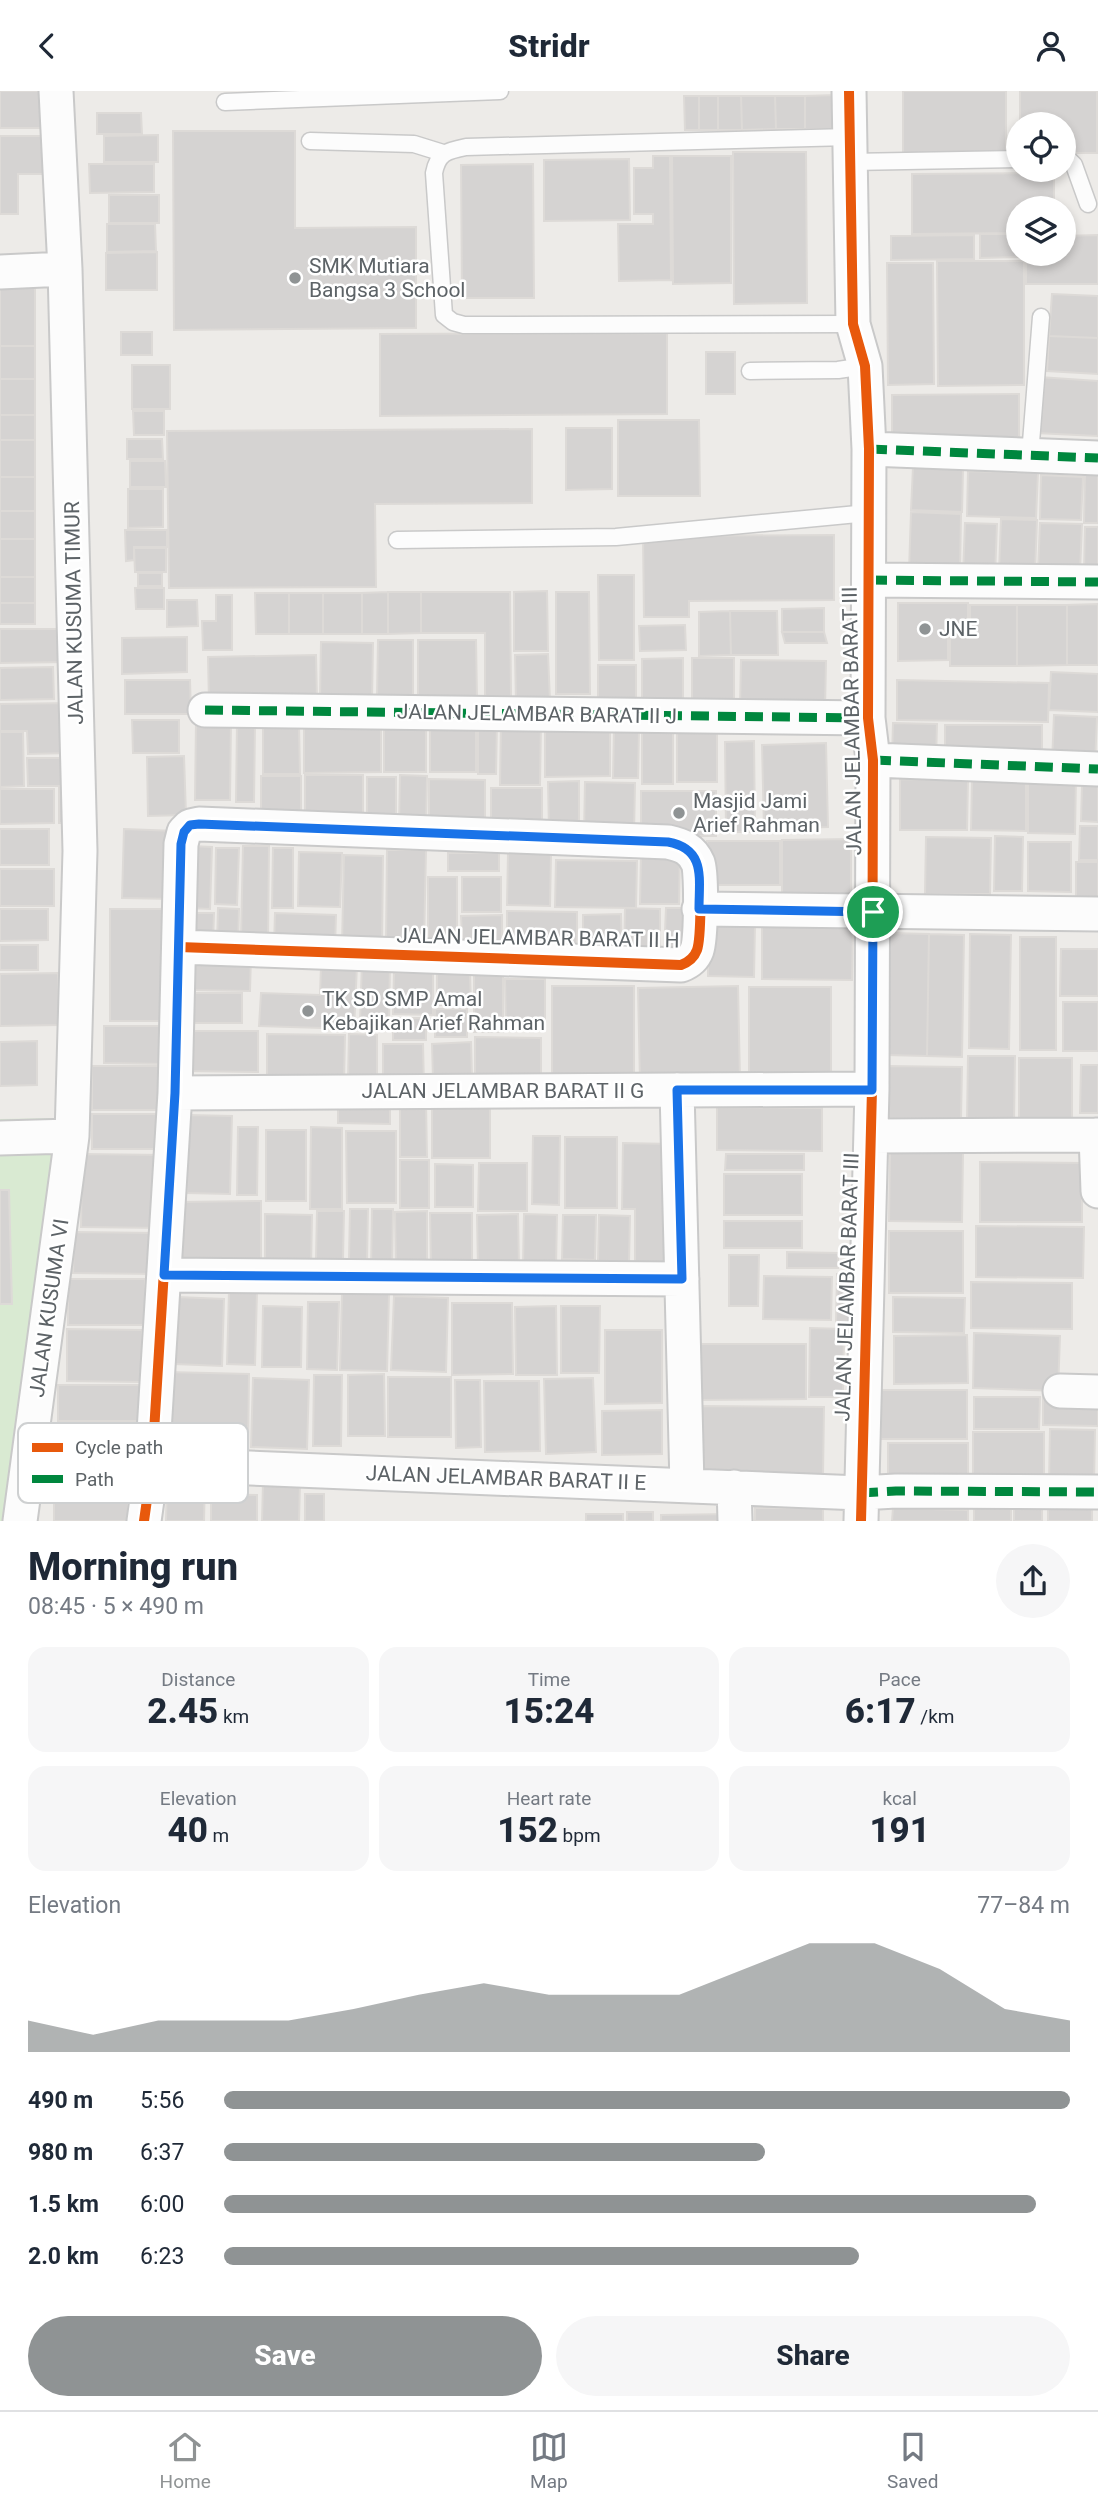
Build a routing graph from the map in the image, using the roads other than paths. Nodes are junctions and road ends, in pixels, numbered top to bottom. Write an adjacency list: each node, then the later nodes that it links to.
1 (56, 91): 11 (street, JALAN KUSUMA TIMUR)
2 (500, 91): 4 (lane)
3 (849, 91): 6 (street, JALAN JELAMBAR BARAT III)
4 (225, 103)
5 (310, 141): 7 (lane)
6 (849, 149): 7 (lane); 8 (lane); 14 (street, JALAN JELAMBAR BARAT III)
7 (443, 153): 14 (lane)
8 (1006, 158)
9 (1076, 171): 10 (lane)
10 (1088, 204)
11 (65, 269): 12 (street); 36 (street, JALAN KUSUMA TIMUR)
12 (0, 272)
13 (1041, 317): 18 (lane)
14 (853, 324): 15 (street, JALAN JELAMBAR BARAT III)
15 (865, 366): 16 (lane); 17 (street, JALAN JELAMBAR BARAT III)
16 (750, 370)
17 (869, 449): 18 (street); 20 (street, JALAN JELAMBAR BARAT III)
18 (1030, 455): 19 (street)
19 (1098, 458)
20 (868, 513): 21 (lane); 22 (street, JALAN JELAMBAR BARAT III)
21 (397, 540)
22 (869, 580): 23 (street, JALAN JELAMBAR BARAT III); 25 (street, JALAN JELAMBAR BARAT III)
23 (1098, 582)
24 (205, 711): 25 (street, JALAN JELAMBAR BARAT II J)
25 (868, 718): 26 (street, JALAN JELAMBAR BARAT III)
26 (873, 760): 27 (street, JALAN JELAMBAR BARAT III); 29 (street, JALAN JELAMBAR BARAT III)
27 (1098, 769)
28 (699, 909): 29 (street); 31 (street, JALAN JELAMBAR BARAT II H); 31 (street, JALAN JELAMBAR BARAT II H)
29 (873, 912): 30 (street); 33 (street, JALAN JELAMBAR BARAT III)
30 (1098, 914)
31 (179, 947): 34 (street)
32 (677, 1090): 33 (street, JALAN JELAMBAR BARAT II G); 34 (street, JALAN JELAMBAR BARAT II G); 41 (street)
33 (872, 1090): 37 (street, JALAN JELAMBAR BARAT III)
34 (175, 1093): 40 (street)
35 (1097, 1135): 37 (street); 39 (street)
36 (72, 1136): 38 (street); 44 (street, JALAN KUSUMA VI)
37 (871, 1136): 52 (street, JALAN JELAMBAR BARAT III)
38 (0, 1138)
39 (1098, 1191)
40 (164, 1275): 41 (street); 45 (street)
41 (682, 1279): 47 (street)
42 (1060, 1391): 43 (street)
43 (1098, 1392)
44 (33, 1423)
45 (155, 1423)
46 (248, 1468): 47 (street, JALAN JELAMBAR BARAT II E)
47 (687, 1485): 48 (street, JALAN JELAMBAR BARAT II E)
48 (734, 1487): 52 (street, JALAN JELAMBAR BARAT II E); 55 (street)
49 (1098, 1492): 52 (street, JALAN JELAMBAR BARAT II E)
50 (22, 1503): 53 (street, JALAN KUSUMA VI)
51 (147, 1503): 54 (street)
52 (861, 1507)
53 (20, 1521)
54 (144, 1521)
55 (735, 1521)

